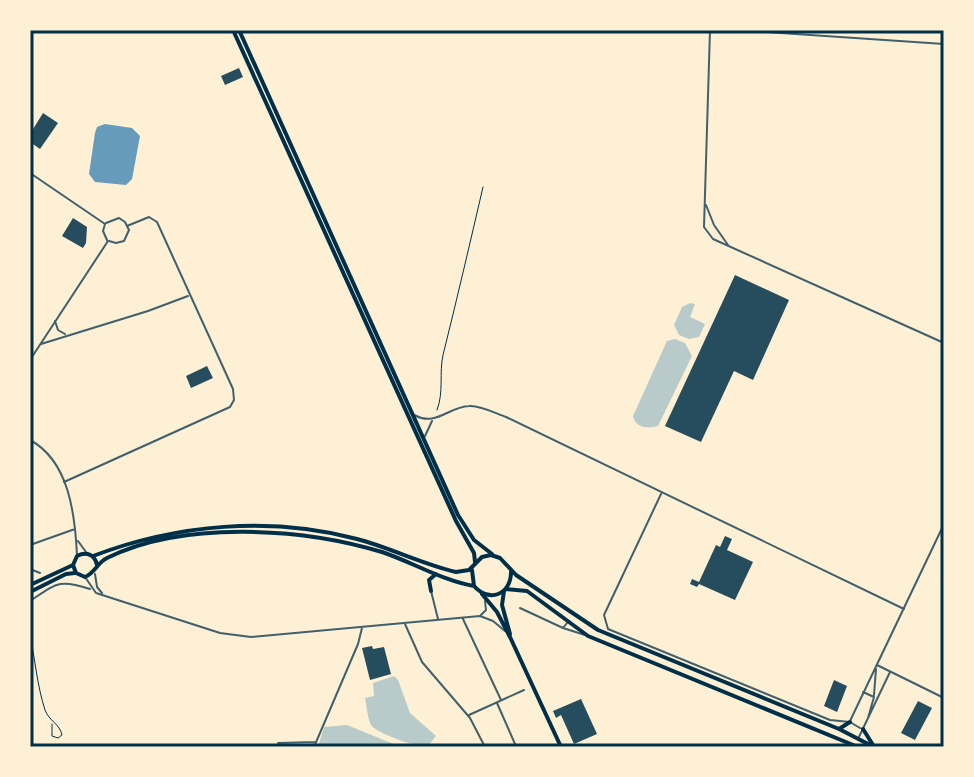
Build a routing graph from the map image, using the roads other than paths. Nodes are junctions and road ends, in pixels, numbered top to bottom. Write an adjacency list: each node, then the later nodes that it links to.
1 (236, 30): 17 (main road)
2 (710, 30): 6 (street)
3 (738, 30): 4 (street)
4 (944, 44)
5 (30, 173): 7 (street)
6 (705, 203): 10 (street); 10 (street)
7 (105, 224): 8 (street); 9 (street)
8 (127, 226): 9 (street); 11 (street)
9 (108, 241): 12 (street)
10 (728, 246): 14 (street)
11 (189, 295): 13 (street); 22 (street)
12 (55, 321): 13 (street); 15 (street)
13 (66, 334): 15 (street)
14 (944, 343)
15 (41, 344): 16 (street)
16 (30, 360)
17 (394, 380): 18 (main road); 31 (main road)
18 (411, 412): 19 (street); 21 (main road)
19 (433, 420): 21 (street); 23 (street)
20 (30, 440): 22 (street)
21 (426, 444): 30 (main road)
22 (64, 482): 25 (street)
23 (661, 493): 51 (street); 71 (street)
24 (944, 524): 51 (street)
25 (76, 529): 26 (street); 27 (street)
26 (77, 540): 28 (street); 29 (street)
27 (30, 545)
28 (90, 555): 29 (main road); 31 (main road); 33 (main road)
29 (77, 556): 32 (main road)
30 (495, 556): 31 (main road); 35 (main road)
31 (474, 564): 41 (main road)
32 (73, 565): 37 (main road); 40 (main road)
33 (96, 568): 38 (main road); 39 (main road); 42 (street)
34 (30, 569): 36 (street)
35 (510, 569): 44 (main road); 72 (main road)
36 (40, 573)
37 (76, 573): 39 (main road); 46 (main road)
38 (438, 573): 41 (main road); 45 (main road)
39 (85, 577): 43 (street)
40 (30, 585)
41 (474, 586): 48 (main road)
42 (99, 589): 43 (street); 47 (street)
43 (93, 590): 47 (street); 49 (street)
44 (505, 590): 48 (main road); 55 (main road); 61 (main road)
45 (431, 591): 54 (street)
46 (30, 592)
47 (103, 594): 57 (street)
48 (482, 594): 52 (street); 59 (main road)
49 (30, 601)
50 (520, 608): 58 (street)
51 (904, 609): 62 (street)
52 (480, 616): 53 (street); 59 (street)
53 (463, 618): 54 (street); 68 (street)
54 (438, 620): 56 (street)
55 (567, 622): 58 (street); 60 (main road)
56 (405, 623): 57 (street); 69 (street)
57 (363, 627): 75 (street)
58 (563, 628): 60 (street)
59 (506, 630): 61 (main road)
60 (588, 636): 78 (main road)
61 (510, 637): 81 (main road)
62 (877, 664): 63 (street); 65 (street); 66 (street)
63 (890, 672): 67 (street); 70 (street)
64 (524, 690): 68 (street)
65 (863, 692): 66 (street); 71 (street)
66 (874, 697): 70 (street)
67 (944, 698)
68 (498, 701): 69 (street); 77 (street)
69 (468, 715): 80 (street)
70 (869, 719): 73 (street)
71 (850, 722): 72 (main road); 73 (street)
72 (839, 729): 74 (main road)
73 (863, 729): 74 (street); 82 (main road)
74 (858, 739): 78 (street); 82 (main road)
75 (316, 742): 76 (street); 79 (street)
76 (278, 743)
77 (515, 744)
78 (856, 746)
79 (314, 747)
80 (485, 747)
81 (561, 747)
82 (874, 747)

